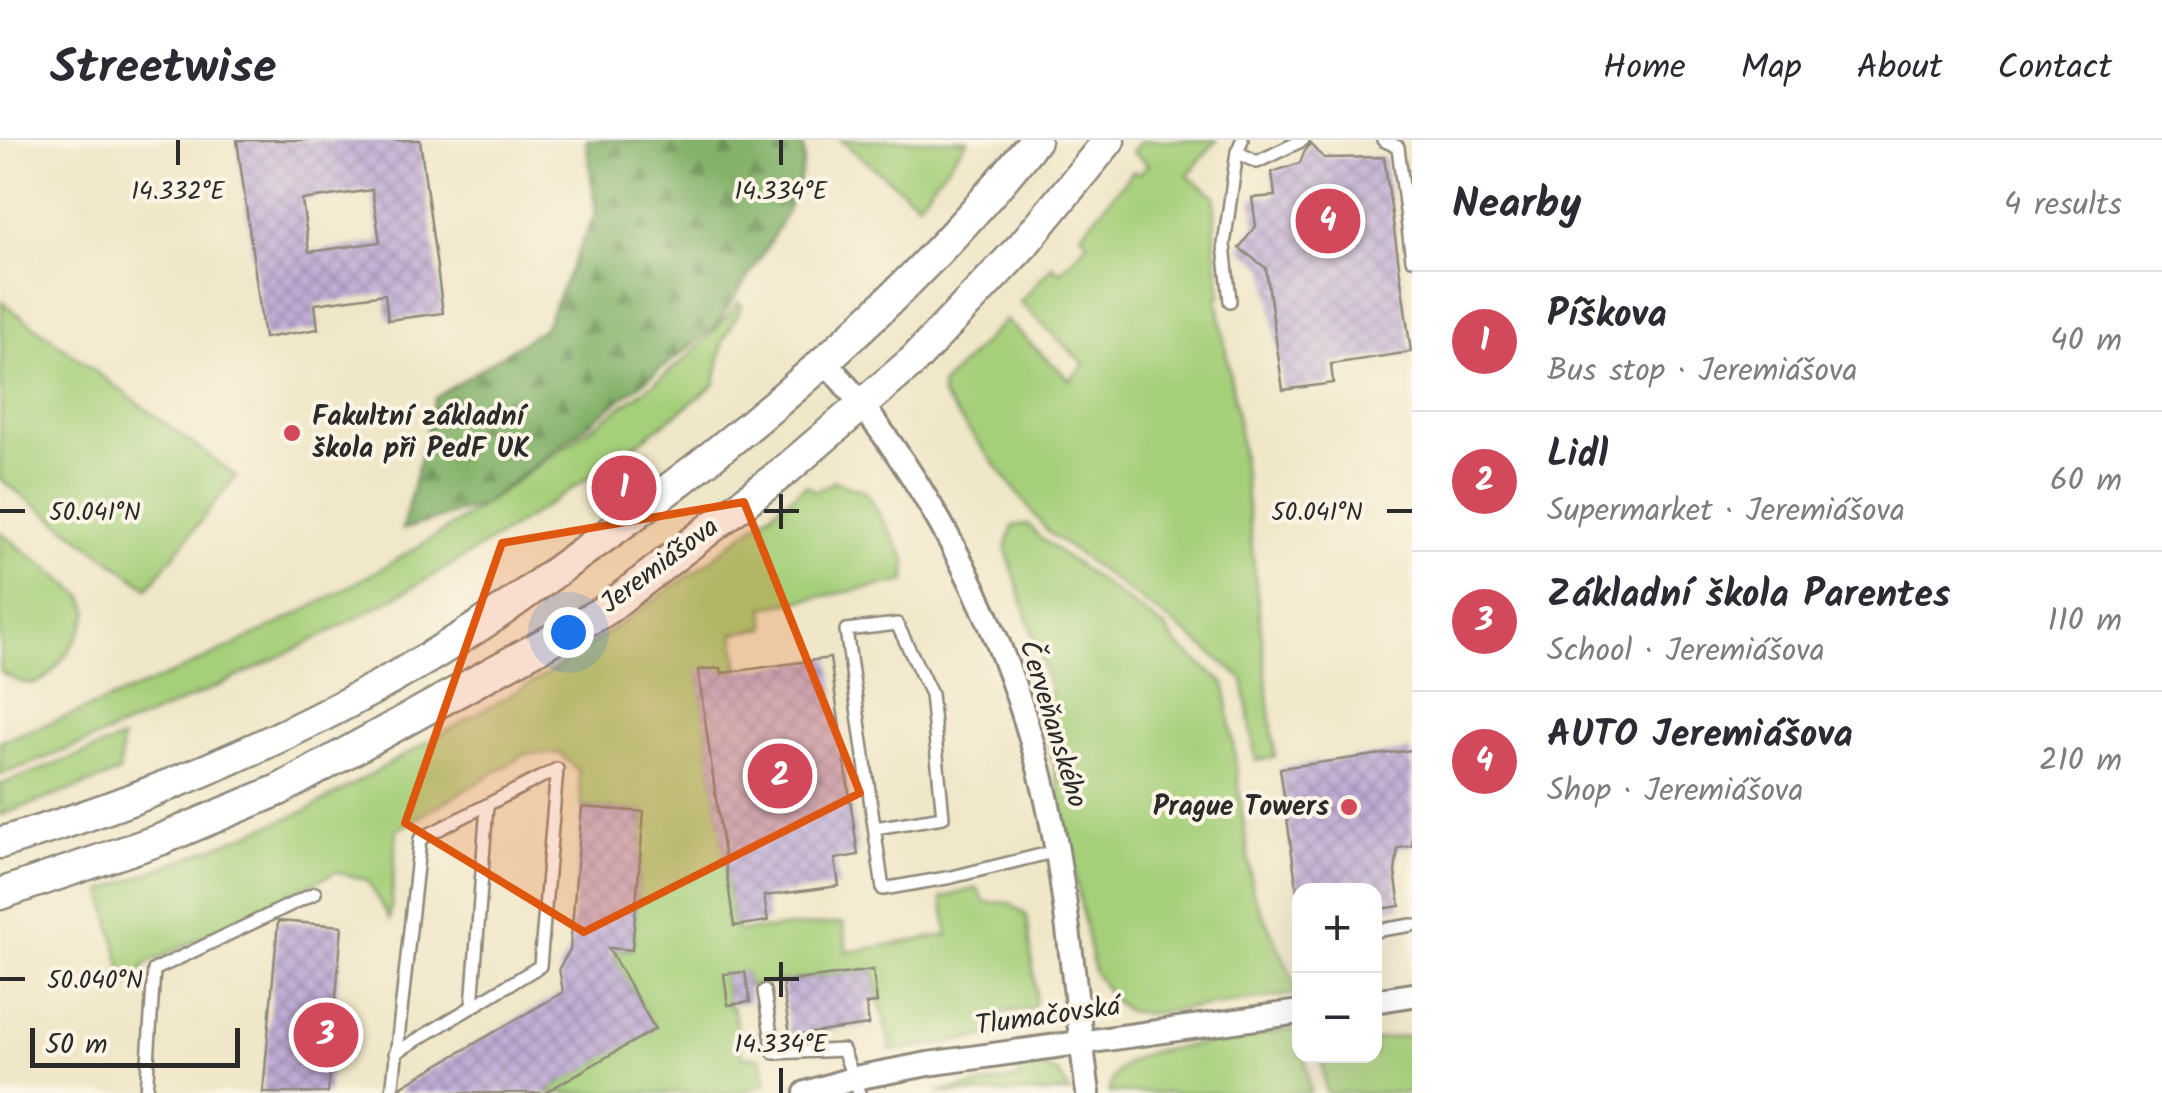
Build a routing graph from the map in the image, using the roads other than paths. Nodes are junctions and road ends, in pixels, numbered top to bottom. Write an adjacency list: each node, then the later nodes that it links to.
1 (1035, 140): 8 (main road, Jeremiášova)
2 (1109, 140): 9 (main road, Jeremiášova)
3 (1303, 140): 5 (lane)
4 (1383, 140): 6 (lane)
5 (1240, 146): 7 (lane)
6 (1412, 259)
7 (1230, 300)
8 (825, 361): 9 (street, Červeňanského); 12 (main road, Jeremiášova)
9 (864, 404): 13 (street, Červeňanského); 15 (main road, Jeremiášova)
10 (487, 805): 21 (lane); 21 (lane); 24 (lane)
11 (874, 828): 11 (lane); 13 (lane)
12 (0, 844)
13 (1057, 851): 23 (street, Červeňanského)
14 (314, 893): 26 (lane)
15 (0, 894)
16 (1412, 926): 17 (lane)
17 (1382, 929)
18 (764, 991): 25 (lane)
19 (1412, 996): 20 (street)
20 (1382, 1000)
21 (472, 1007): 24 (lane)
22 (1292, 1013): 23 (street, Tlumačovská)
23 (1081, 1042): 25 (street, Tlumačovská); 29 (street, Červeňanského)
24 (395, 1052): 27 (lane)
25 (857, 1085): 28 (street, Tlumačovská)
26 (146, 1093)
27 (392, 1093)
28 (806, 1093)
29 (1088, 1093)

